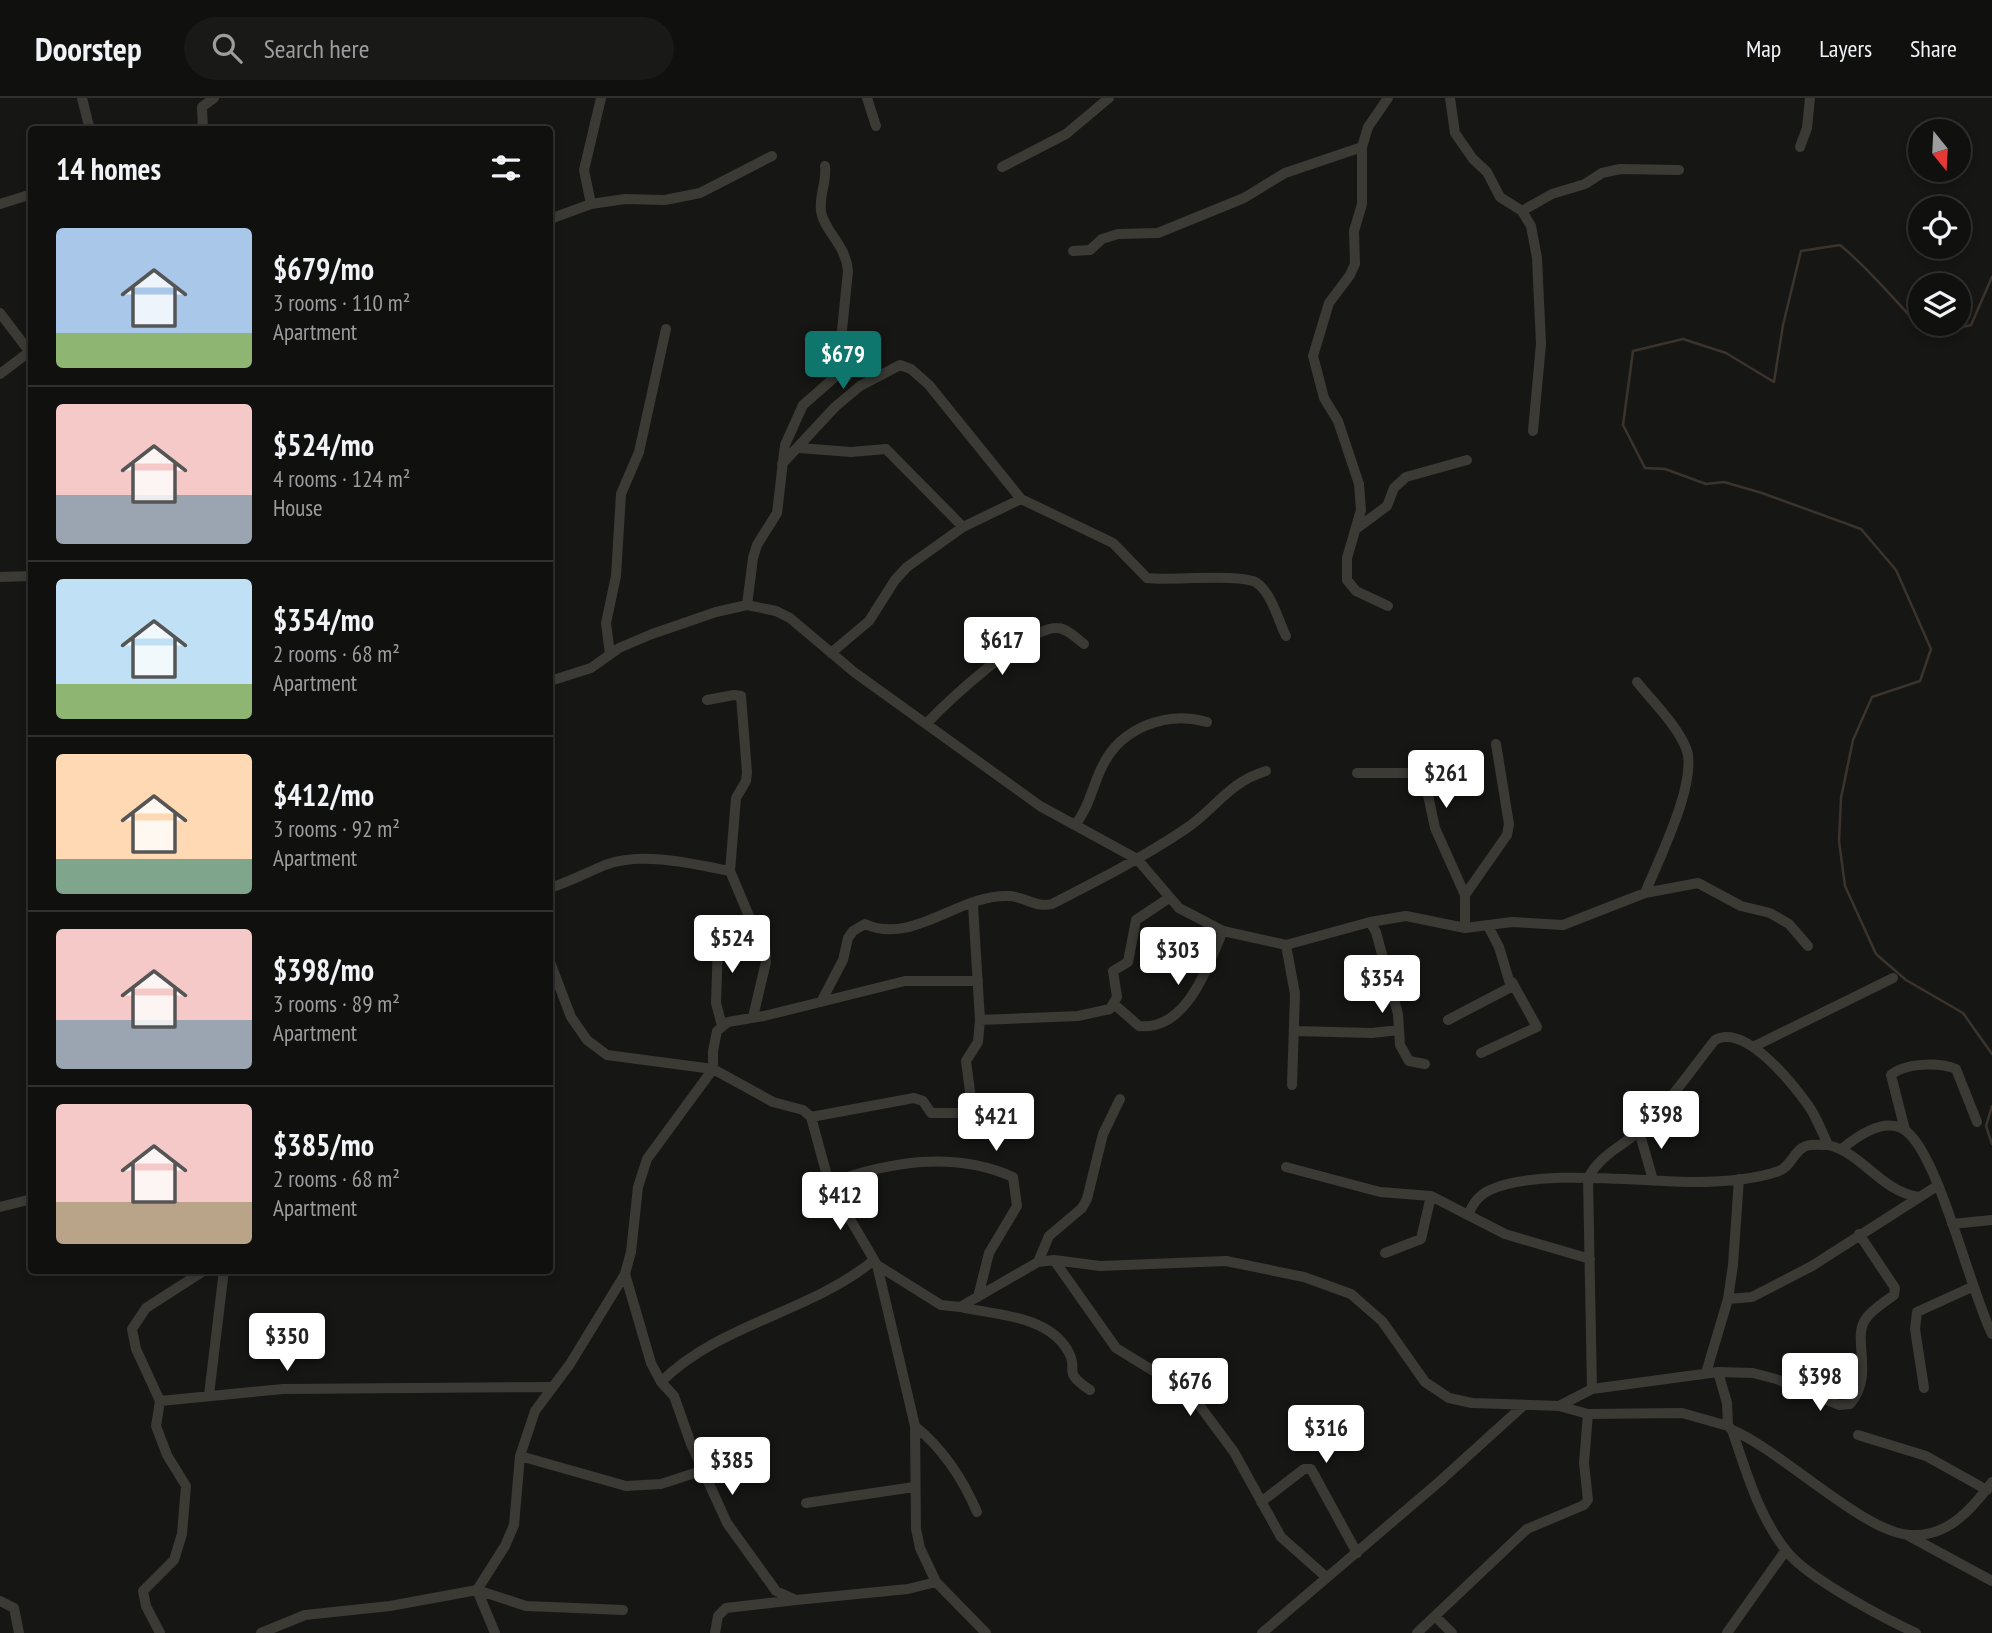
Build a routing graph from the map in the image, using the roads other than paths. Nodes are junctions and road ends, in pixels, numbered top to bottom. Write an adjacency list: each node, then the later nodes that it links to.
1 (82, 98): 9 (street)
2 (214, 98): 10 (street)
3 (601, 98): 20 (street)
4 (867, 98): 11 (street)
5 (1109, 98): 16 (street)
6 (1388, 98): 12 (street)
7 (1450, 98): 21 (street)
8 (1810, 98): 13 (street)
9 (89, 126)
10 (203, 126)
11 (876, 126)
12 (1362, 147): 23 (street); 35 (street)
13 (1800, 147)
14 (772, 156): 20 (street)
15 (825, 166): 32 (street)
16 (1002, 167)
17 (1679, 170): 21 (street)
18 (28, 195): 19 (street)
19 (0, 204)
20 (591, 204): 22 (street)
21 (1522, 211): 29 (street)
22 (553, 218)
23 (1073, 251)
24 (0, 313): 26 (street)
25 (666, 329): 43 (street)
26 (28, 350)
27 (28, 354): 28 (street)
28 (0, 374)
29 (1532, 431)
30 (799, 448): 32 (street); 33 (street); 34 (street)
31 (1467, 460): 35 (street)
32 (782, 464): 38 (street)
33 (1021, 499): 34 (street); 40 (street)
34 (963, 527): 42 (street)
35 (1356, 529): 39 (street)
36 (28, 576): 37 (street)
37 (0, 577)
38 (747, 605): 42 (street); 43 (street)
39 (1388, 607)
40 (1286, 636)
41 (1084, 644): 48 (street)
42 (831, 653): 48 (street)
43 (610, 654): 44 (street)
44 (553, 680)
45 (1637, 682): 56 (street)
46 (706, 700): 54 (street)
47 (1207, 722): 52 (street)
48 (926, 724): 52 (street)
49 (1496, 744): 57 (street)
50 (1266, 771): 53 (street)
51 (1357, 773): 57 (street)
52 (1075, 825): 53 (street)
53 (1138, 859): 58 (street); 59 (street)
54 (730, 871): 55 (street); 64 (street)
55 (553, 887)
56 (1645, 893): 61 (street); 66 (street)
57 (1465, 895): 62 (street)
58 (1169, 898): 63 (street); 72 (street)
59 (973, 905): 69 (street); 71 (street)
60 (1370, 922): 62 (street); 65 (street); 77 (street)
61 (1488, 926): 62 (street); 70 (street)
62 (1465, 928)
63 (1223, 931): 65 (street); 72 (street)
64 (757, 935): 73 (street); 76 (street)
65 (1286, 945): 78 (street)
66 (1808, 946)
67 (553, 970): 82 (street)
68 (1893, 978): 79 (street)
69 (978, 981): 71 (street); 74 (street)
70 (1512, 982): 75 (street); 80 (street)
71 (821, 1002): 73 (street)
72 (1115, 1005): 74 (street)
73 (753, 1017): 76 (street)
74 (979, 1020): 86 (street)
75 (1448, 1020)
76 (722, 1026): 82 (street)
77 (1399, 1030): 78 (street); 81 (street)
78 (1294, 1031): 83 (street)
79 (1753, 1047): 90 (street); 91 (street)
80 (1481, 1053)
81 (1425, 1065)
82 (713, 1069): 87 (street); 114 (street)
83 (1293, 1085)
84 (1119, 1099): 111 (street)
85 (1009, 1113): 86 (street)
86 (973, 1114): 87 (street)
87 (811, 1117): 97 (street)
88 (1977, 1122): 89 (street)
89 (1905, 1130): 92 (street); 98 (street)
90 (1639, 1131): 94 (street); 96 (street)
91 (1828, 1144): 92 (street); 95 (street)
92 (1843, 1148): 100 (street)
93 (1286, 1167): 99 (street)
94 (1588, 1178): 96 (street); 103 (street); 108 (street)
95 (1739, 1179): 96 (street); 117 (street)
96 (1653, 1180)
97 (829, 1182): 110 (street); 116 (street)
98 (1937, 1186): 100 (street); 105 (street)
99 (1431, 1196): 103 (street); 107 (street)
100 (1919, 1197): 106 (street)
101 (28, 1200): 102 (street)
102 (0, 1206)
103 (1469, 1213): 108 (street)
104 (1992, 1220): 105 (street)
105 (1952, 1224): 115 (street)
106 (1859, 1234): 117 (street); 120 (street)
107 (1385, 1253)
108 (1590, 1259): 125 (street)
109 (1055, 1260): 111 (street); 129 (street); 139 (street)
110 (875, 1262): 118 (street); 122 (street); 132 (street)
111 (1038, 1262): 116 (street)
112 (199, 1274): 128 (street)
113 (224, 1274): 127 (street)
114 (625, 1274): 122 (street); 123 (street)
115 (1972, 1287): 119 (street); 124 (street)
116 (978, 1297): 118 (street)
117 (1728, 1299): 121 (street)
118 (960, 1307): 126 (street)
119 (1992, 1334)
120 (1718, 1372): 121 (street); 133 (street)
121 (1706, 1373): 125 (street)
122 (661, 1382): 136 (street)
123 (550, 1387): 127 (street); 135 (street)
124 (1924, 1388)
125 (1592, 1389): 130 (street)
126 (1090, 1390)
127 (209, 1395): 128 (street)
128 (160, 1401): 156 (street)
129 (1524, 1405): 130 (street); 144 (street)
130 (1559, 1406): 131 (street)
131 (1588, 1414): 133 (street); 152 (street)
132 (915, 1426): 138 (street); 141 (street)
133 (1730, 1428): 142 (street); 143 (street)
134 (1858, 1435): 137 (street)
135 (520, 1456): 136 (street); 148 (street)
136 (704, 1470): 149 (street)
137 (1989, 1486): 142 (street)
138 (914, 1487): 140 (street); 147 (street)
139 (1261, 1502): 144 (street); 145 (street)
140 (806, 1503)
141 (977, 1512)
142 (1908, 1535): 146 (street)
143 (1786, 1550): 163 (street); 164 (street)
144 (1357, 1552): 145 (street)
145 (1325, 1576): 154 (street)
146 (1992, 1581)
147 (936, 1582): 149 (street); 160 (street)
148 (477, 1590): 151 (street); 153 (street); 158 (street)
149 (796, 1600): 159 (street)
150 (0, 1601): 155 (street)
151 (622, 1610)
152 (1436, 1618): 161 (street); 162 (street)
153 (282, 1628): 157 (street)
154 (1268, 1631)
155 (19, 1633)
156 (160, 1633)
157 (261, 1633)
158 (495, 1633)
159 (715, 1633)
160 (986, 1633)
161 (1417, 1633)
162 (1452, 1633)
163 (1727, 1633)
164 (1916, 1633)

